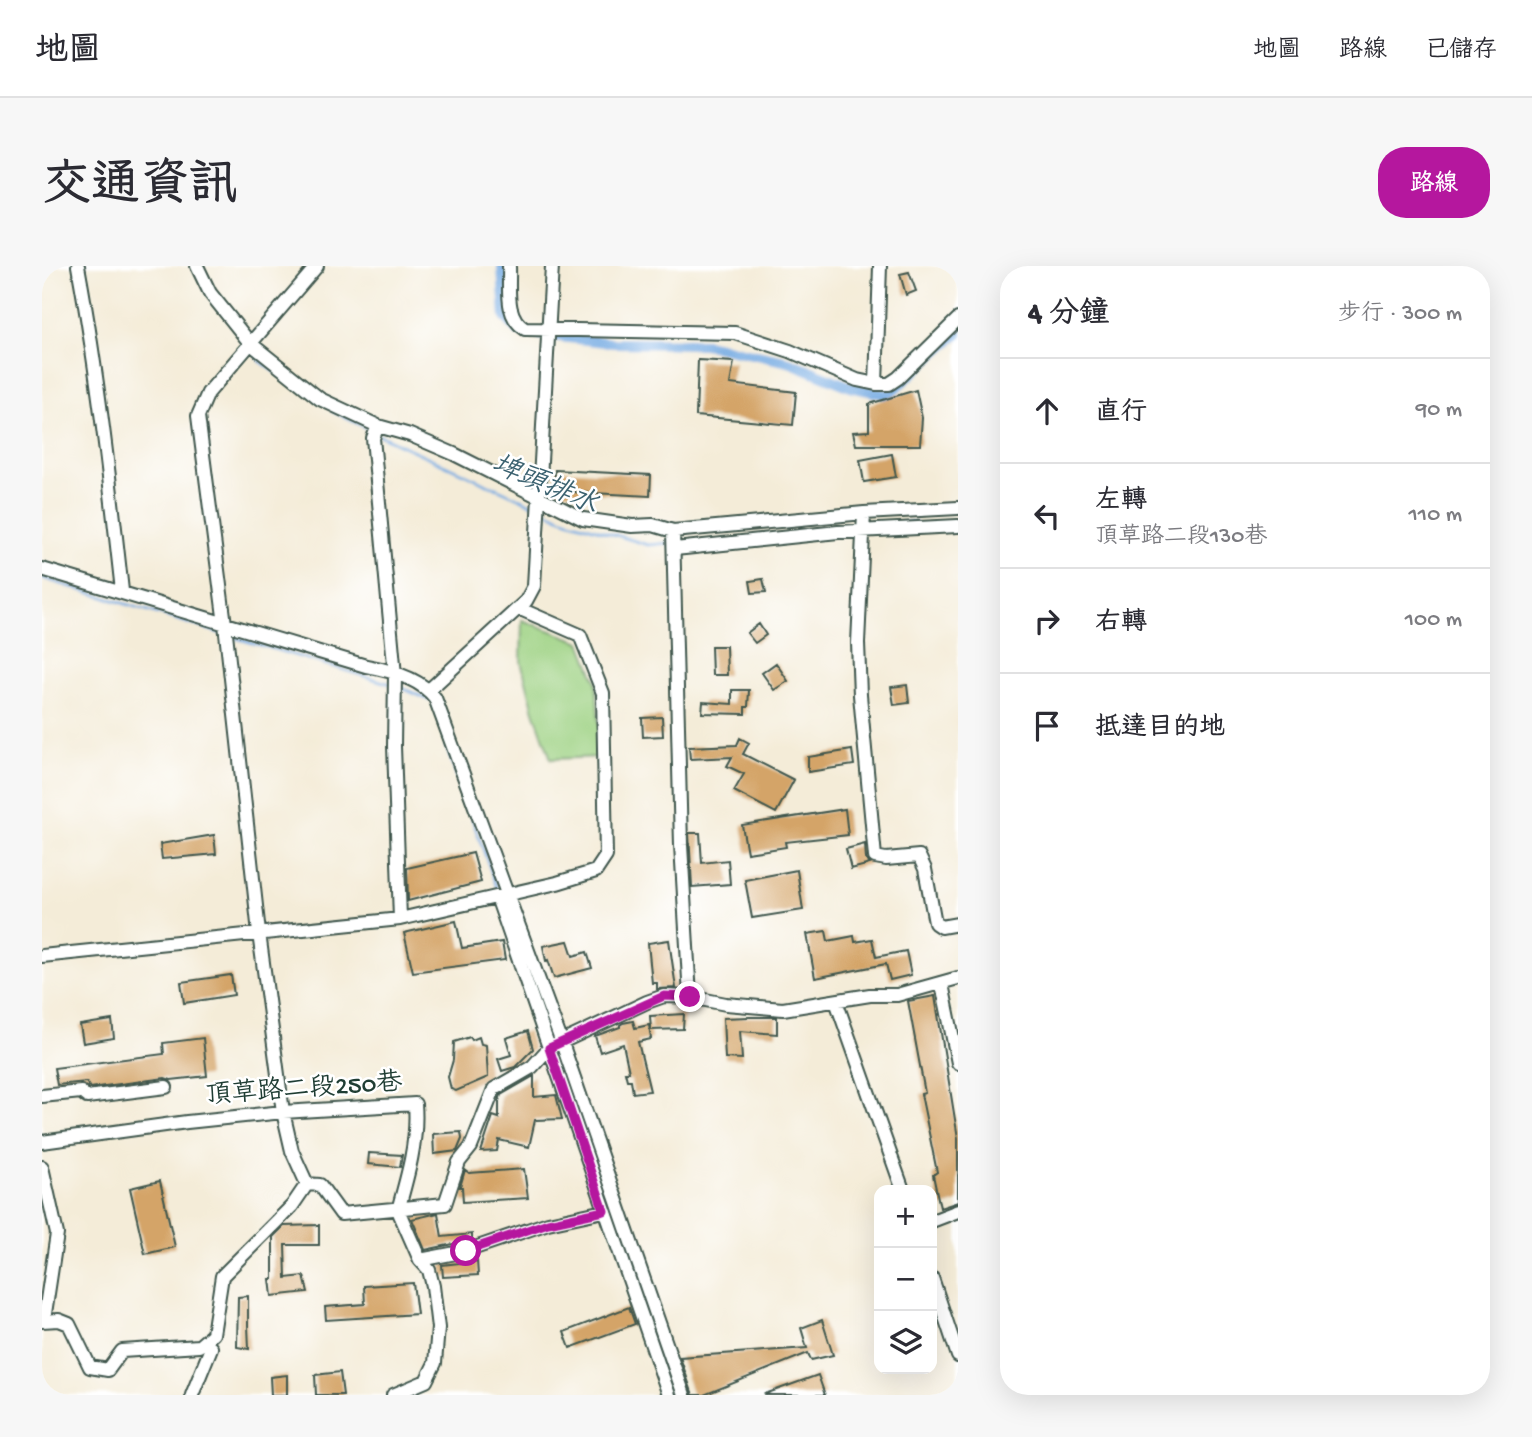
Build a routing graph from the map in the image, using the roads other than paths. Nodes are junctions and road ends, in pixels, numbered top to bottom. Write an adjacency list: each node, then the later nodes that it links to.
1 (78, 266): 20 (street)
2 (197, 266): 9 (street)
3 (317, 266): 9 (street)
4 (509, 266): 8 (street)
5 (552, 266): 8 (street)
6 (880, 266): 10 (street)
7 (958, 319): 10 (street)
8 (549, 330): 10 (street); 12 (street)
9 (247, 346): 11 (street); 22 (street)
10 (876, 384)
11 (376, 432): 12 (street); 23 (street)
12 (540, 497): 17 (street); 21 (street)
13 (958, 508): 14 (street)
14 (864, 513): 16 (street); 17 (street)
15 (958, 526): 16 (street)
16 (864, 530): 18 (street); 27 (street)
17 (674, 531): 18 (street)
18 (674, 550): 32 (street)
19 (42, 569): 20 (street)
20 (122, 591): 22 (street)
21 (518, 608): 24 (street); 25 (street)
22 (225, 624): 23 (street); 28 (street)
23 (395, 675): 24 (street); 26 (street)
24 (429, 690): 25 (street)
25 (501, 896): 26 (street); 34 (street); 35 (street)
26 (400, 919): 28 (street)
27 (958, 924)
28 (259, 933): 29 (street); 39 (street)
29 (42, 956)
30 (958, 978): 31 (street)
31 (942, 984): 33 (street); 36 (street)
32 (690, 997): 33 (street); 34 (street)
33 (836, 1001): 43 (street)
34 (562, 1043): 35 (street); 56 (street)
35 (549, 1048): 44 (street); 45 (street)
36 (958, 1063)
37 (166, 1087): 38 (street)
38 (42, 1096)
39 (283, 1112): 40 (street, 頂草路二段250巷); 42 (street); 44 (street, 頂草路二段250巷)
40 (42, 1142)
41 (42, 1167): 50 (street)
42 (307, 1184): 44 (street); 51 (street)
43 (901, 1185)
44 (398, 1210): 48 (street)
45 (604, 1211): 48 (street); 55 (street)
46 (958, 1211): 47 (street)
47 (937, 1219)
48 (420, 1260): 54 (street)
49 (937, 1293): 52 (street)
50 (43, 1321): 51 (street)
51 (204, 1342): 53 (street)
52 (958, 1356)
53 (192, 1395)
54 (393, 1395)
55 (669, 1395)
56 (684, 1395)

